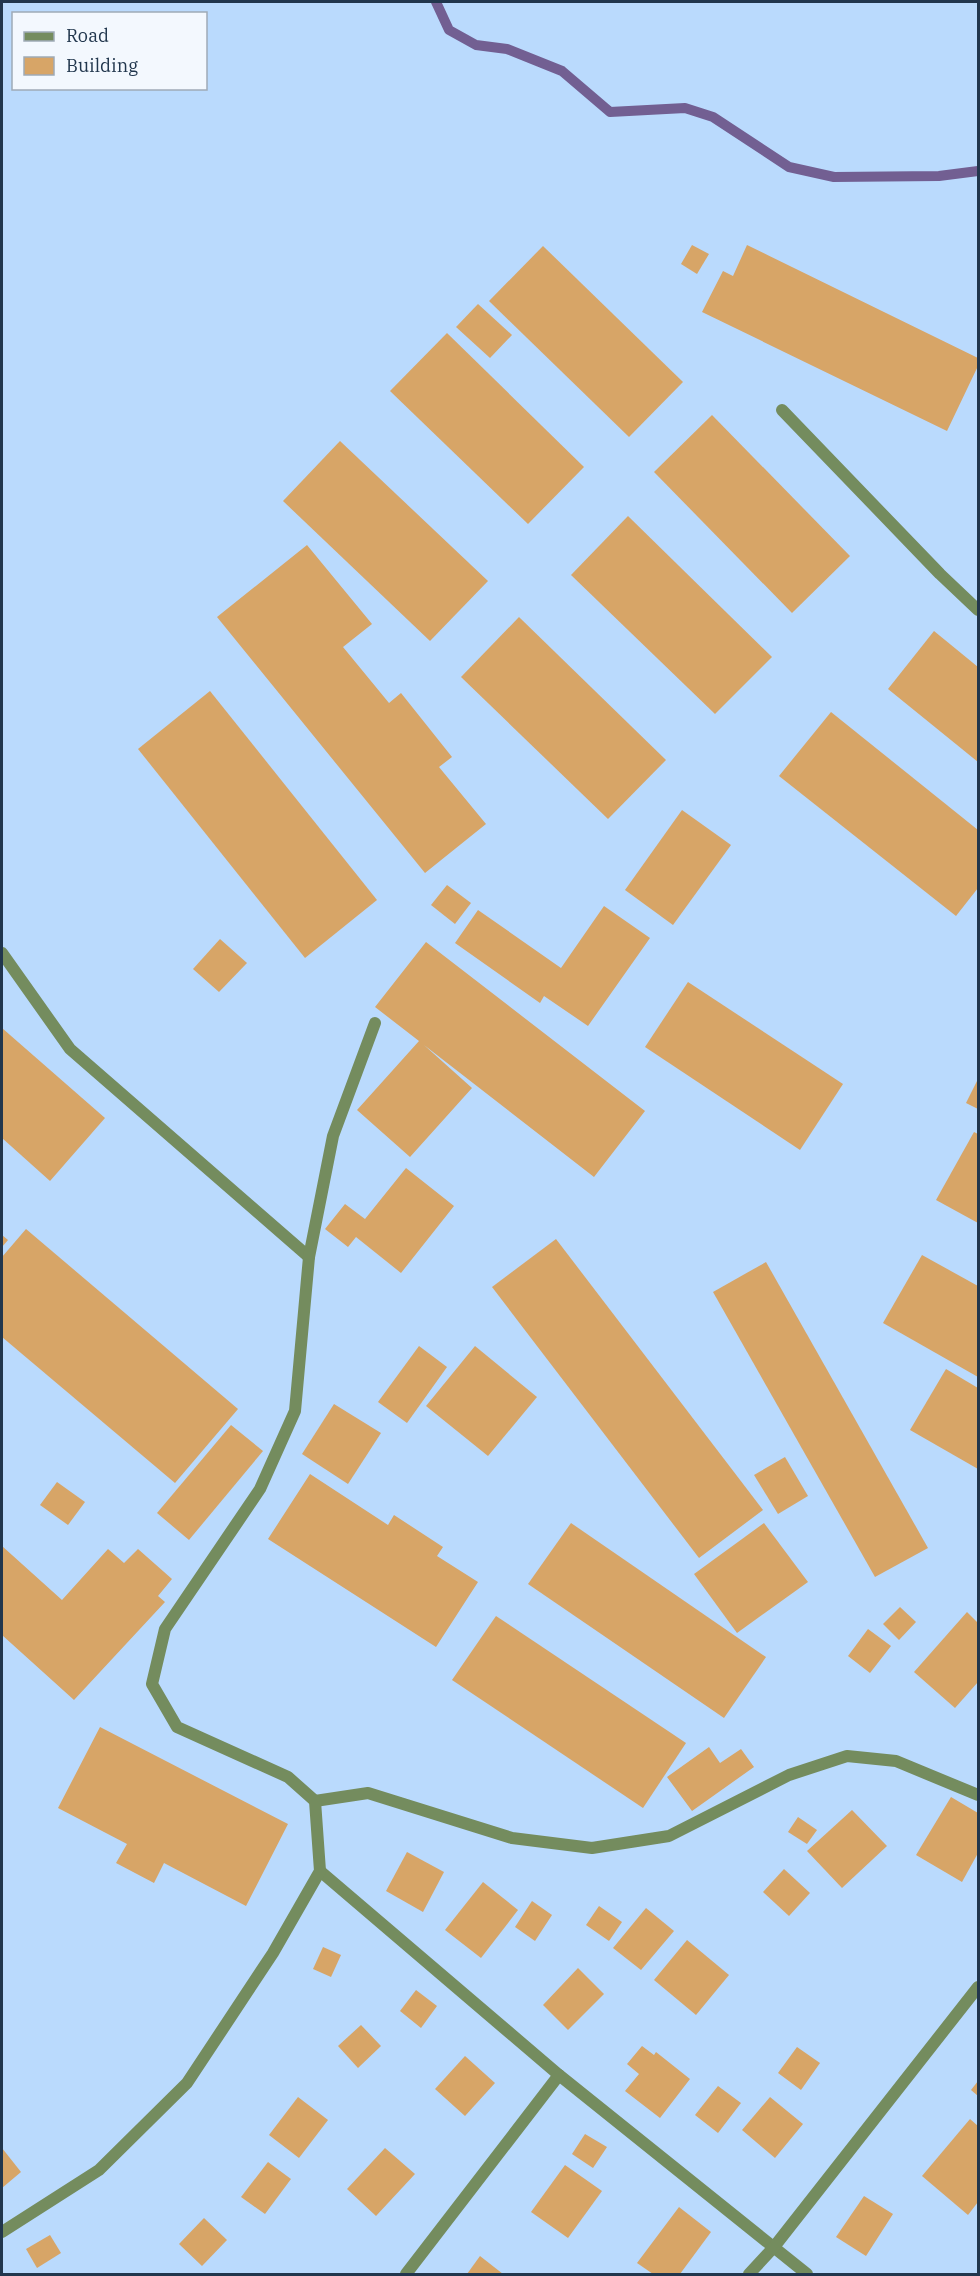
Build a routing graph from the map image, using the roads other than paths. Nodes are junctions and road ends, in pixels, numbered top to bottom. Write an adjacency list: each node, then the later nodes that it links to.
1 (782, 410): 2 (street)
2 (978, 610)
3 (2, 953): 5 (street)
4 (375, 1023): 5 (street)
5 (309, 1257): 7 (street)
6 (978, 1795): 7 (street)
7 (315, 1801): 8 (street)
8 (320, 1871): 10 (street); 11 (street)
9 (978, 1987): 12 (street)
10 (560, 2075): 12 (street); 13 (street)
11 (2, 2232)
12 (774, 2247): 14 (street); 15 (street)
13 (405, 2274)
14 (749, 2274)
15 (807, 2274)

